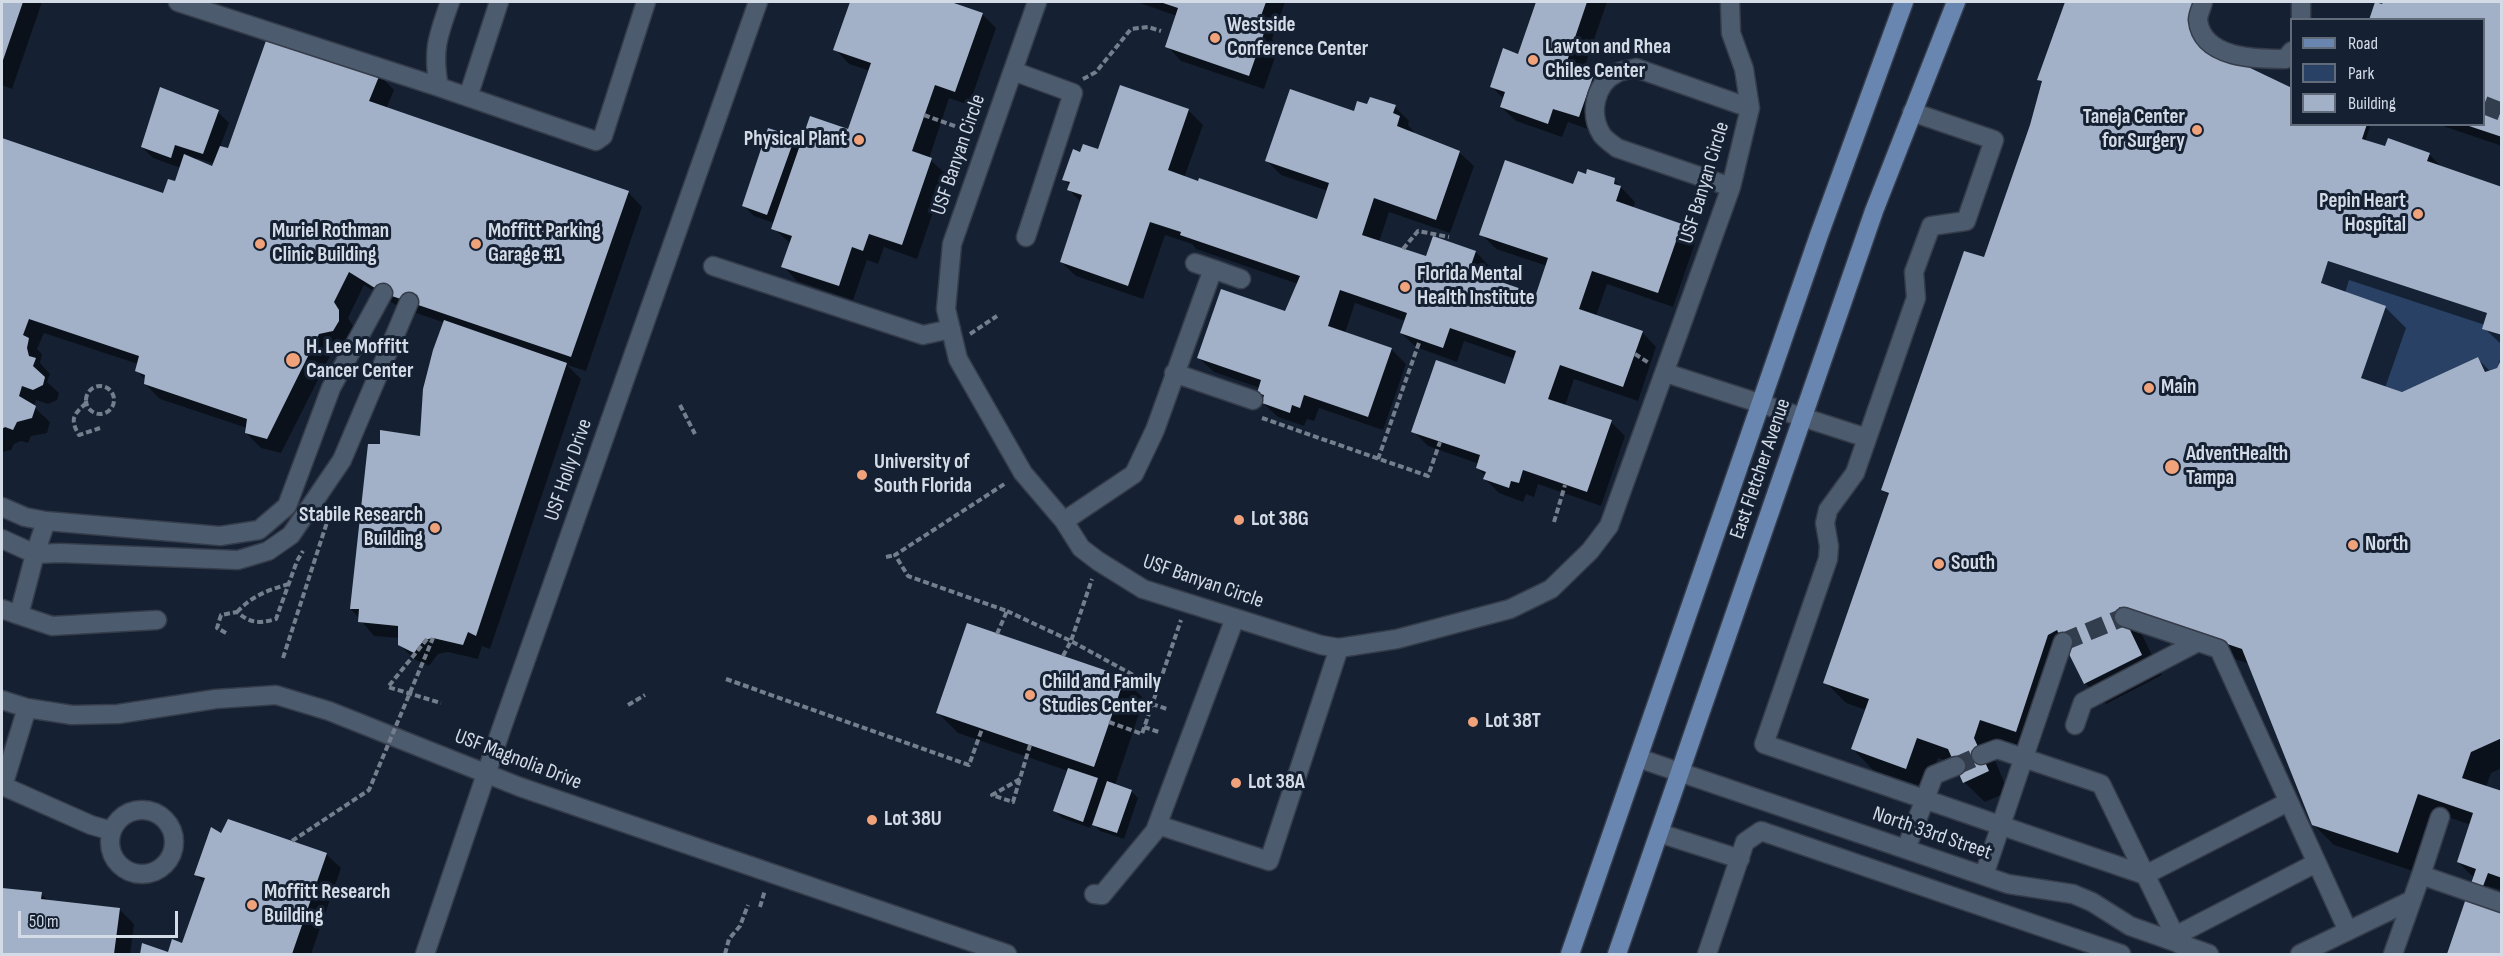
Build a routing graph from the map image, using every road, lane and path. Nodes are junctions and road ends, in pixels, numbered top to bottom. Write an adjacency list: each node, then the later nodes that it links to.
1 (178, 2): 17 (street)
2 (450, 2): 17 (street)
3 (499, 2): 18 (street)
4 (646, 2): 18 (street)
5 (758, 2): 102 (street, USF Holly Drive)
6 (1037, 2): 15 (street, USF Banyan Circle)
7 (1730, 2): 19 (street, USF Banyan Circle)
8 (1904, 2): 40 (main road, East Fletcher Avenue)
9 (1956, 2): 20 (main road, East Fletcher Avenue)
10 (2204, 2): 14 (street)
11 (2301, 2): 12 (street)
12 (2301, 18)
13 (1161, 31): 16 (path)
14 (2290, 53)
15 (1013, 71): 22 (street, USF Banyan Circle); 24 (street)
16 (1081, 81)
17 (440, 87): 18 (street)
18 (468, 97)
19 (1750, 108): 23 (street, USF Banyan Circle); 23 (street)
20 (1912, 112): 44 (main road, East Fletcher Avenue); 47 (street)
21 (924, 115): 22 (path)
22 (989, 138): 36 (street, USF Banyan Circle)
23 (1731, 187): 39 (street, USF Banyan Circle)
24 (1026, 237)
25 (1449, 237): 26 (path)
26 (1403, 249)
27 (1195, 263): 29 (street)
28 (713, 266): 36 (street)
29 (1213, 270): 30 (street); 38 (street)
30 (1241, 279)
31 (383, 293): 33 (street)
32 (410, 302): 35 (street)
33 (372, 314): 35 (street); 53 (street)
34 (997, 316): 36 (path)
35 (400, 324): 59 (street)
36 (959, 332): 50 (street, USF Banyan Circle)
37 (1420, 340): 49 (path)
38 (1174, 373): 43 (street); 54 (street)
39 (1666, 373): 40 (street); 79 (street, USF Banyan Circle)
40 (1761, 402): 44 (street); 98 (main road, East Fletcher Avenue)
41 (86, 403): 41 (path); 45 (path)
42 (680, 405): 46 (path)
43 (1257, 409): 49 (path)
44 (1803, 416): 47 (street); 101 (main road, East Fletcher Avenue)
45 (99, 428)
46 (695, 434)
47 (1867, 438): 105 (street)
48 (1440, 442): 49 (path)
49 (1378, 459)
50 (1023, 473): 54 (street, USF Banyan Circle); 60 (path)
51 (1565, 485): 55 (path)
52 (3, 507): 53 (street)
53 (46, 521): 59 (street)
54 (1064, 521): 62 (street, USF Banyan Circle)
55 (1554, 522)
56 (321, 525): 81 (path)
57 (2, 539): 59 (street)
58 (309, 542): 63 (path)
59 (34, 554): 67 (street)
60 (895, 555): 61 (path); 65 (path)
61 (886, 557)
62 (1098, 561): 69 (street, USF Banyan Circle); 76 (path)
63 (289, 584): 66 (path); 66 (path)
64 (2, 609): 67 (street)
65 (1007, 611): 73 (path); 76 (path)
66 (237, 612): 72 (path)
67 (20, 615): 71 (street)
68 (2124, 617): 78 (street)
69 (1235, 618): 79 (street, USF Banyan Circle); 108 (street)
70 (1181, 619): 83 (path)
71 (157, 620)
72 (226, 633)
73 (997, 633)
74 (433, 638): 112 (path, bridge)
75 (427, 639): 86 (path)
76 (1071, 641): 80 (path); 83 (path)
77 (2063, 642): 99 (street)
78 (2198, 642): 92 (street); 106 (street)
79 (1339, 648): 108 (street)
80 (1063, 656)
81 (283, 658)
82 (726, 679): 94 (path)
83 (1157, 688): 87 (path)
84 (645, 695): 88 (path)
85 (2, 700): 89 (street, USF Magnolia Drive)
86 (441, 703)
87 (1152, 704): 90 (path); 93 (path)
88 (628, 705)
89 (27, 708): 102 (street, USF Magnolia Drive); 104 (street)
90 (1167, 709)
91 (1109, 722): 93 (path)
92 (2075, 725)
93 (1144, 727): 95 (path)
94 (982, 729)
95 (1159, 732)
96 (1030, 745): 103 (path)
97 (1982, 755): 99 (street)
98 (1638, 758): 101 (street, North 33rd Street); 130 (main road, East Fletcher Avenue)
99 (2025, 758): 109 (street); 116 (street)
100 (1956, 766): 105 (street)
101 (1680, 772): 111 (main road, East Fletcher Avenue); 113 (street, North 33rd Street)
102 (488, 773): 127 (street, USF Holly Drive); 129 (street, USF Magnolia Drive)
103 (1020, 779): 103 (path)
104 (2, 786): 110 (street)
105 (1925, 800): 109 (street); 113 (street)
106 (2288, 802): 115 (street); 116 (street)
107 (2440, 817): 118 (street)
108 (1158, 825): 120 (street)
109 (2001, 826): 116 (street); 117 (street)
110 (112, 831)
111 (1659, 833): 114 (street); 131 (main road, East Fletcher Avenue)
112 (292, 841)
113 (1906, 849): 117 (street, North 33rd Street)
114 (1740, 860): 132 (street); 133 (street)
115 (2316, 863): 125 (street); 126 (street)
116 (2145, 874): 126 (street)
117 (1983, 875): 126 (street, North 33rd Street)
118 (2421, 875): 121 (street); 122 (street)
119 (765, 890): 124 (path)
120 (1094, 894)
121 (2412, 900): 125 (street); 136 (street)
122 (2502, 903)
123 (748, 905): 128 (path)
124 (760, 907)
125 (2348, 931): 135 (street)
126 (2177, 940): 134 (street, North 33rd Street)
127 (425, 954)
128 (725, 954)
129 (1007, 954)
130 (1570, 954)
131 (1617, 954)
132 (1707, 954)
133 (2121, 954)
134 (2209, 954)
135 (2300, 954)
136 (2393, 954)

